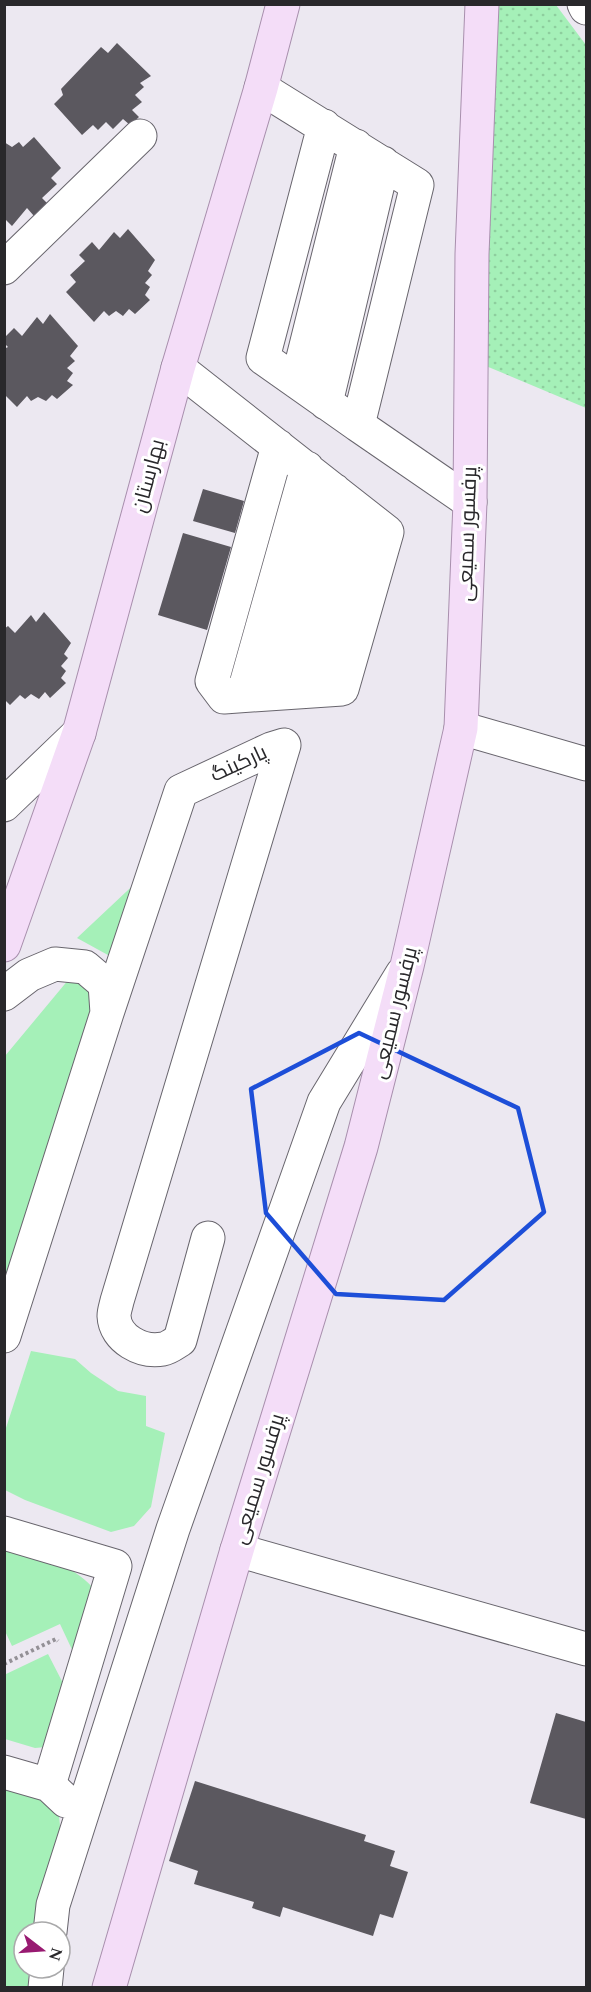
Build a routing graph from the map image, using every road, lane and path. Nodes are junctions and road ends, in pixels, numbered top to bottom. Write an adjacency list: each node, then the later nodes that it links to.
1 (283, 4): 3 (main road, بهارستان)
2 (482, 4): 16 (main road, پرفسور سمیعی)
3 (261, 88): 4 (street); 9 (main road, بهارستان)
4 (324, 126): 6 (street); 10 (street)
5 (140, 136): 8 (street)
6 (356, 146): 7 (street); 10 (street)
7 (383, 163): 11 (street); 12 (street)
8 (5, 266)
9 (178, 368): 13 (street); 20 (main road, بهارستان)
10 (297, 382): 11 (street)
11 (326, 403): 12 (street)
12 (358, 425): 16 (street)
13 (278, 446): 14 (street); 18 (street)
14 (307, 468): 15 (street); 18 (street)
15 (347, 500): 17 (street); 17 (street)
16 (470, 502): 19 (main road, پرفسور سمیعی)
17 (276, 693): 18 (street)
18 (243, 695)
19 (461, 728): 21 (street); 24 (main road, پرفسور سمیعی)
20 (78, 733): 22 (street); 23 (main road, بهارستان)
21 (586, 764)
22 (4, 805)
23 (4, 945)
24 (407, 966): 29 (street); 31 (main road, پرفسور سمیعی)
25 (4, 994): 26 (street)
26 (107, 1013): 27 (street, پارکینگ); 28 (street)
27 (208, 1238)
28 (4, 1336)
29 (173, 1529): 32 (street); 36 (street)
30 (4, 1533): 32 (street)
31 (237, 1550): 33 (street); 38 (main road, پرفسور سمیعی)
32 (115, 1566): 35 (street)
33 (586, 1649)
34 (4, 1772): 35 (street)
35 (49, 1785): 36 (street)
36 (78, 1827): 37 (street)
37 (52, 1920)
38 (109, 1988)

